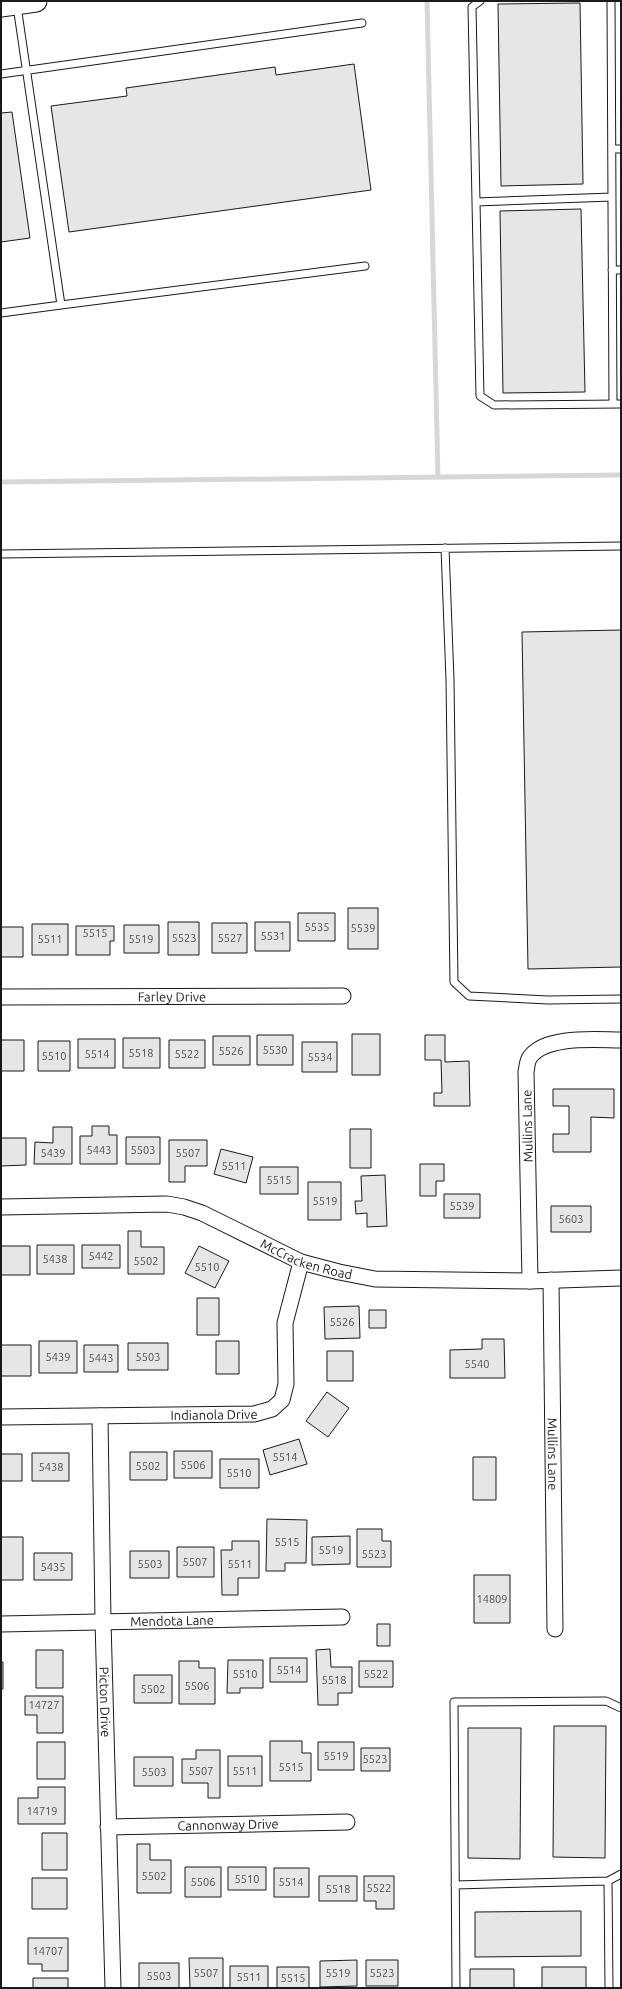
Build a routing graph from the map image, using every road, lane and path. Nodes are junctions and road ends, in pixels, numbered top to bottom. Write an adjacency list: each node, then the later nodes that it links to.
1 (480, 1): 10 (lane)
2 (611, 1): 7 (lane)
3 (18, 4): 5 (lane)
4 (362, 23): 5 (lane)
5 (26, 70): 6 (lane); 14 (lane)
6 (1, 74)
7 (612, 149): 8 (lane); 9 (lane)
8 (621, 149)
9 (612, 198): 10 (lane); 12 (lane)
10 (476, 202): 16 (lane)
11 (366, 266): 14 (lane)
12 (612, 270): 13 (lane); 16 (lane)
13 (621, 270)
14 (61, 306): 15 (lane)
15 (1, 313)
16 (613, 404): 17 (lane)
17 (621, 404)
18 (621, 546): 19 (lane)
19 (446, 548): 20 (lane); 23 (lane)
20 (1, 554)
21 (343, 996): 22 (street, Farley Drive)
22 (1, 997)
23 (621, 999)
24 (621, 1040): 28 (street, Mullins Lane)
25 (1, 1207): 26 (street, McCracken Road)
26 (301, 1262): 28 (street, McCracken Road); 30 (street, Indianola Drive)
27 (621, 1278): 29 (street, McCracken Road)
28 (530, 1280): 29 (street, McCracken Road)
29 (550, 1280): 35 (street, Mullins Lane)
30 (100, 1416): 31 (street, Indianola Drive); 33 (street, Picton Drive)
31 (1, 1417)
32 (342, 1617): 33 (street, Mendota Lane)
33 (103, 1621): 34 (street, Mendota Lane); 38 (street, Picton Drive)
34 (1, 1624)
35 (555, 1629)
36 (621, 1708): 41 (lane)
37 (347, 1822): 38 (street, Cannonway Drive)
38 (108, 1827): 42 (street, Picton Drive)
39 (621, 1874): 40 (lane)
40 (608, 1881): 41 (lane); 44 (lane)
41 (456, 1885): 43 (lane)
42 (113, 1988)
43 (456, 1988)
44 (609, 1988)

